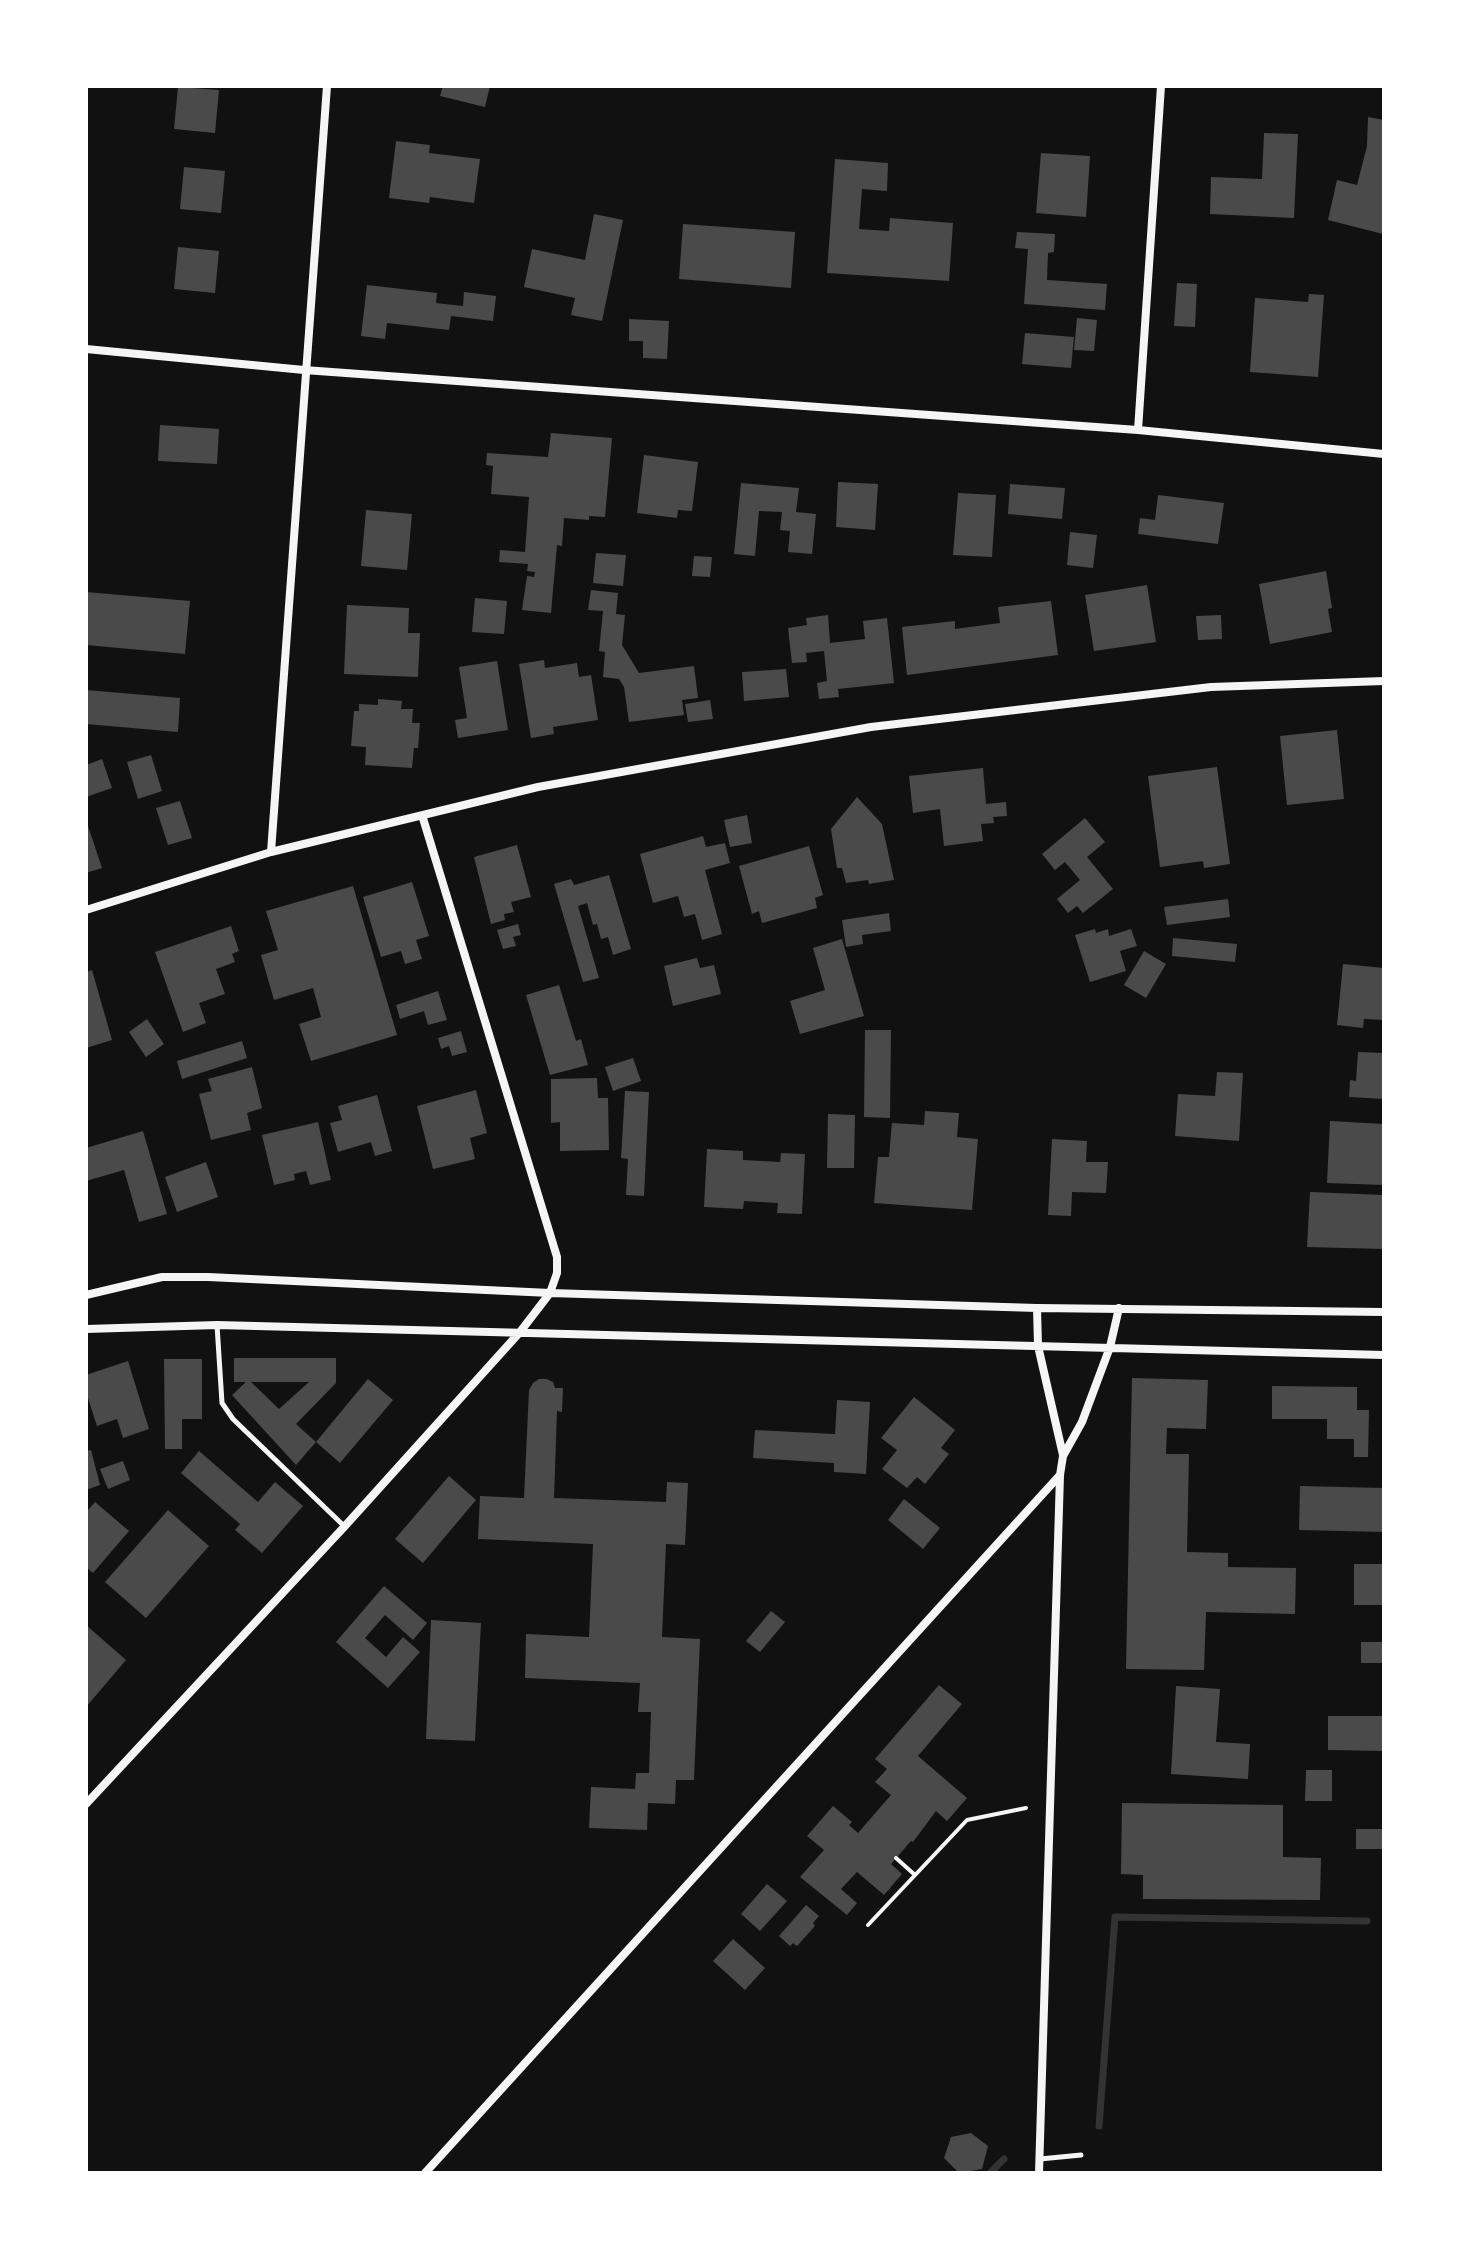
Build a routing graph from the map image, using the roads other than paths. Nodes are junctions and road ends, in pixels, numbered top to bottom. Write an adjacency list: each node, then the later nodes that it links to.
1 (327, 86): 4 (street)
2 (1161, 86): 5 (street)
3 (86, 349): 4 (street)
4 (304, 370): 5 (street); 9 (street)
5 (1138, 430): 6 (street)
6 (1384, 454)
7 (1384, 681): 8 (street)
8 (422, 815): 9 (street); 11 (street)
9 (271, 852): 10 (street)
10 (86, 910)
11 (550, 1293): 12 (street); 13 (street); 18 (street)
12 (86, 1295)
13 (1037, 1308): 14 (street); 19 (street)
14 (1119, 1308): 15 (street); 20 (street)
15 (1384, 1312)
16 (217, 1325): 17 (street); 18 (street); 24 (lane)
17 (86, 1329)
18 (520, 1332): 19 (street); 24 (street)
19 (1038, 1346): 20 (street); 22 (street)
20 (1110, 1347): 21 (street); 22 (street)
21 (1384, 1355)
22 (1063, 1456): 23 (street)
23 (1060, 1475): 27 (street); 28 (street)
24 (345, 1526): 25 (street)
25 (86, 1804)
26 (1081, 2155): 27 (lane)
27 (1039, 2159): 29 (street)
28 (425, 2173)
29 (1039, 2173)

